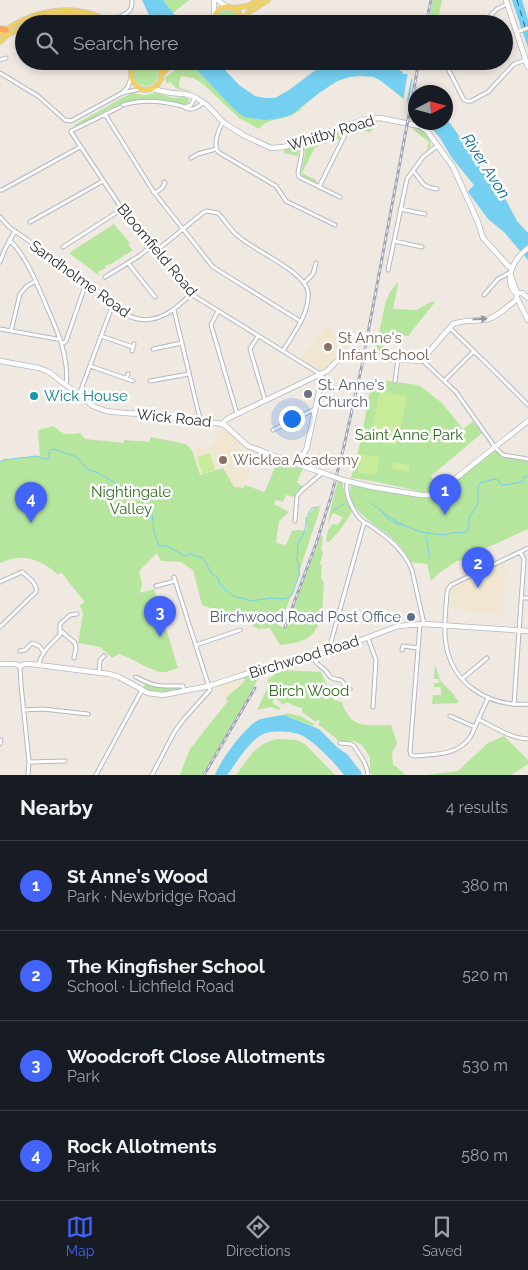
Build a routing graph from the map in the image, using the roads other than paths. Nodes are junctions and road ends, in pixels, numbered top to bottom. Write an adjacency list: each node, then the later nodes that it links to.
1 (132, 0): 13 (street)
2 (214, 0): 14 (street)
3 (218, 0): 7 (street)
4 (259, 0): 8 (main road)
5 (268, 0): 17 (main road)
6 (506, 2): 18 (street); 19 (street)
7 (226, 7): 8 (main road); 15 (main road)
8 (234, 8): 16 (main road)
9 (32, 15): 12 (main road)
10 (48, 15): 11 (main road)
11 (87, 15)
12 (94, 15)
13 (124, 15)
14 (213, 15)
15 (216, 15)
16 (240, 15)
17 (246, 15)
18 (491, 15)
19 (510, 15)
20 (513, 23): 24 (street)
21 (15, 24): 23 (main road)
22 (528, 28): 24 (street)
23 (4, 32): 25 (main road); 26 (main road)
24 (516, 32): 29 (street)
25 (0, 34)
26 (0, 40)
27 (6, 58): 28 (street)
28 (0, 60)
29 (526, 60): 30 (street); 31 (street)
30 (513, 65)
31 (528, 67)
32 (132, 70): 39 (main road)
33 (159, 70): 38 (main road)
34 (167, 70): 38 (main road)
35 (449, 70): 36 (street)
36 (508, 70)
37 (0, 73): 43 (street)
38 (161, 77): 40 (main road); 42 (street)
39 (131, 78): 41 (main road); 43 (street)
40 (152, 88): 41 (main road); 42 (street, Whitby Road)
41 (140, 89): 43 (street)
42 (165, 91): 44 (street, Whitby Road)
43 (122, 93)
44 (195, 97): 45 (street, Whitby Road); 46 (street)
45 (203, 103): 46 (street); 48 (street, Whitby Road)
46 (185, 107): 47 (street)
47 (105, 114): 51 (street, Bloomfield Road); 61 (street)
48 (224, 122): 50 (street, Whitby Road); 53 (street)
49 (344, 136): 58 (street)
50 (300, 142): 52 (street, Whitby Road); 58 (street)
51 (80, 146): 56 (street, Bloomfield Road); 60 (street)
52 (438, 146): 55 (street); 84 (street, Whitby Road)
53 (216, 149): 54 (street); 68 (street)
54 (191, 158)
55 (412, 171): 59 (street); 64 (street)
56 (102, 182): 63 (street, Bloomfield Road); 67 (street)
57 (164, 184): 61 (street)
58 (319, 187): 62 (street)
59 (437, 189)
60 (0, 190)
61 (155, 194): 69 (street)
62 (340, 197)
63 (122, 209): 73 (street, Bloomfield Road); 75 (street)
64 (400, 209): 65 (street); 72 (street)
65 (425, 214)
66 (0, 217): 70 (street, Sandholme Road)
67 (30, 222)
68 (335, 226)
69 (182, 229): 79 (street); 87 (street); 99 (street)
70 (15, 231): 71 (street); 88 (street, Sandholme Road)
71 (9, 240): 77 (street); 86 (street)
72 (394, 242): 76 (street); 83 (street)
73 (152, 246): 79 (street, Bloomfield Road); 81 (street)
74 (0, 247): 77 (street)
75 (63, 247)
76 (422, 247)
77 (5, 248): 80 (street)
78 (528, 248): 84 (street)
79 (156, 251): 90 (street, Bloomfield Road)
80 (0, 262)
81 (128, 263): 85 (street); 92 (street)
82 (316, 263): 87 (street)
83 (388, 270)
84 (512, 272): 89 (street); 91 (street)
85 (105, 277)
86 (36, 281): 102 (street); 105 (street)
87 (305, 282): 99 (street)
88 (86, 283): 95 (street, Sandholme Road); 107 (street)
89 (516, 293): 93 (street); 94 (street)
90 (191, 294): 96 (street, Sandholme Road); 97 (street, Bloomfield Road)
91 (484, 294)
92 (155, 297)
93 (528, 298)
94 (518, 300): 98 (street); 100 (street, one-way to 94)
95 (113, 304): 96 (street, Sandholme Road); 104 (street)
96 (174, 310): 106 (street)
97 (218, 311): 103 (street, Bloomfield Road); 129 (street)
98 (528, 320)
99 (300, 321): 110 (street)
100 (449, 328): 111 (street); 113 (street)
101 (0, 329): 102 (street)
102 (11, 331): 105 (street)
103 (258, 335): 110 (street, Bloomfield Road); 126 (street)
104 (101, 336): 108 (street); 115 (street)
105 (60, 338): 107 (street)
106 (182, 343): 109 (street); 117 (street)
107 (62, 344): 124 (street)
108 (133, 348)
109 (153, 348)
110 (283, 351): 118 (street, Bloomfield Road)
111 (474, 351): 123 (street); 127 (street)
112 (398, 360): 113 (street); 118 (street, bridge); 122 (street)
113 (422, 360): 123 (street)
114 (0, 361): 124 (street, Wick Road)
115 (90, 366): 119 (street); 125 (street)
116 (128, 374): 119 (street)
117 (189, 374): 121 (street); 130 (street)
118 (320, 374): 126 (street); 128 (street)
119 (126, 379): 120 (street)
120 (133, 380)
121 (150, 380)
122 (395, 381)
123 (444, 381): 134 (street)
124 (66, 384): 125 (street, Wick Road)
125 (79, 396): 130 (street, Wick Road)
126 (265, 400): 129 (street)
127 (528, 406)
128 (315, 409): 133 (street); 136 (street)
129 (237, 414): 132 (street)
130 (201, 423): 132 (street, Wick Road)
131 (527, 423): 134 (street, Wick Road)
132 (222, 424): 136 (street, Wick Road)
133 (273, 430)
134 (495, 447): 135 (street); 138 (street, Wick Road)
135 (528, 459)
136 (294, 463): 137 (street, Wick Road)
137 (322, 473): 138 (street, Wick Road, bridge); 139 (street)
138 (345, 480): 140 (street)
139 (295, 521)
140 (364, 523): 148 (street); 160 (street)
141 (528, 548): 142 (street)
142 (520, 552): 145 (street); 149 (street)
143 (0, 582): 150 (street)
144 (156, 586): 156 (street)
145 (521, 598): 146 (street); 153 (street)
146 (528, 598)
147 (77, 614): 151 (street)
148 (422, 624): 149 (street, Birchwood Road); 155 (street, Birchwood Road); 157 (street)
149 (445, 625): 153 (street, Birchwood Road); 171 (street)
150 (0, 627)
151 (60, 630): 161 (street); 164 (street)
152 (240, 630): 156 (street)
153 (518, 631): 154 (street, Birchwood Road); 177 (street)
154 (528, 631)
155 (368, 638): 160 (street, Birchwood Road); 179 (street)
156 (196, 645): 172 (street)
157 (418, 648): 158 (street); 184 (street)
158 (402, 650)
159 (20, 651): 161 (street)
160 (332, 651): 163 (street, Birchwood Road)
161 (44, 652): 167 (street)
162 (104, 656): 169 (street)
163 (312, 656): 172 (street, Birchwood Road); 173 (street)
164 (74, 658)
165 (487, 658): 171 (street)
166 (0, 664): 168 (street, Birchwood Road)
167 (39, 665): 168 (street, Birchwood Road); 169 (street, Birchwood Road)
168 (20, 666): 180 (street)
169 (99, 673): 174 (street, Birchwood Road)
170 (136, 677): 175 (street)
171 (462, 679): 176 (street)
172 (209, 686): 175 (street, Birchwood Road); 191 (street)
173 (350, 689)
174 (142, 690): 175 (street, Birchwood Road); 190 (street)
175 (184, 692)
176 (488, 698): 177 (street); 183 (street)
177 (514, 704): 178 (street)
178 (528, 704)
179 (373, 707)
180 (23, 710): 181 (street); 188 (street)
181 (88, 714)
182 (450, 716): 184 (street)
183 (478, 719): 184 (street); 185 (street)
184 (475, 727)
185 (528, 739)
186 (340, 743): 192 (street)
187 (65, 761): 188 (street)
188 (29, 762): 189 (street)
189 (28, 775)
190 (96, 775)
191 (152, 775)
192 (368, 775)

